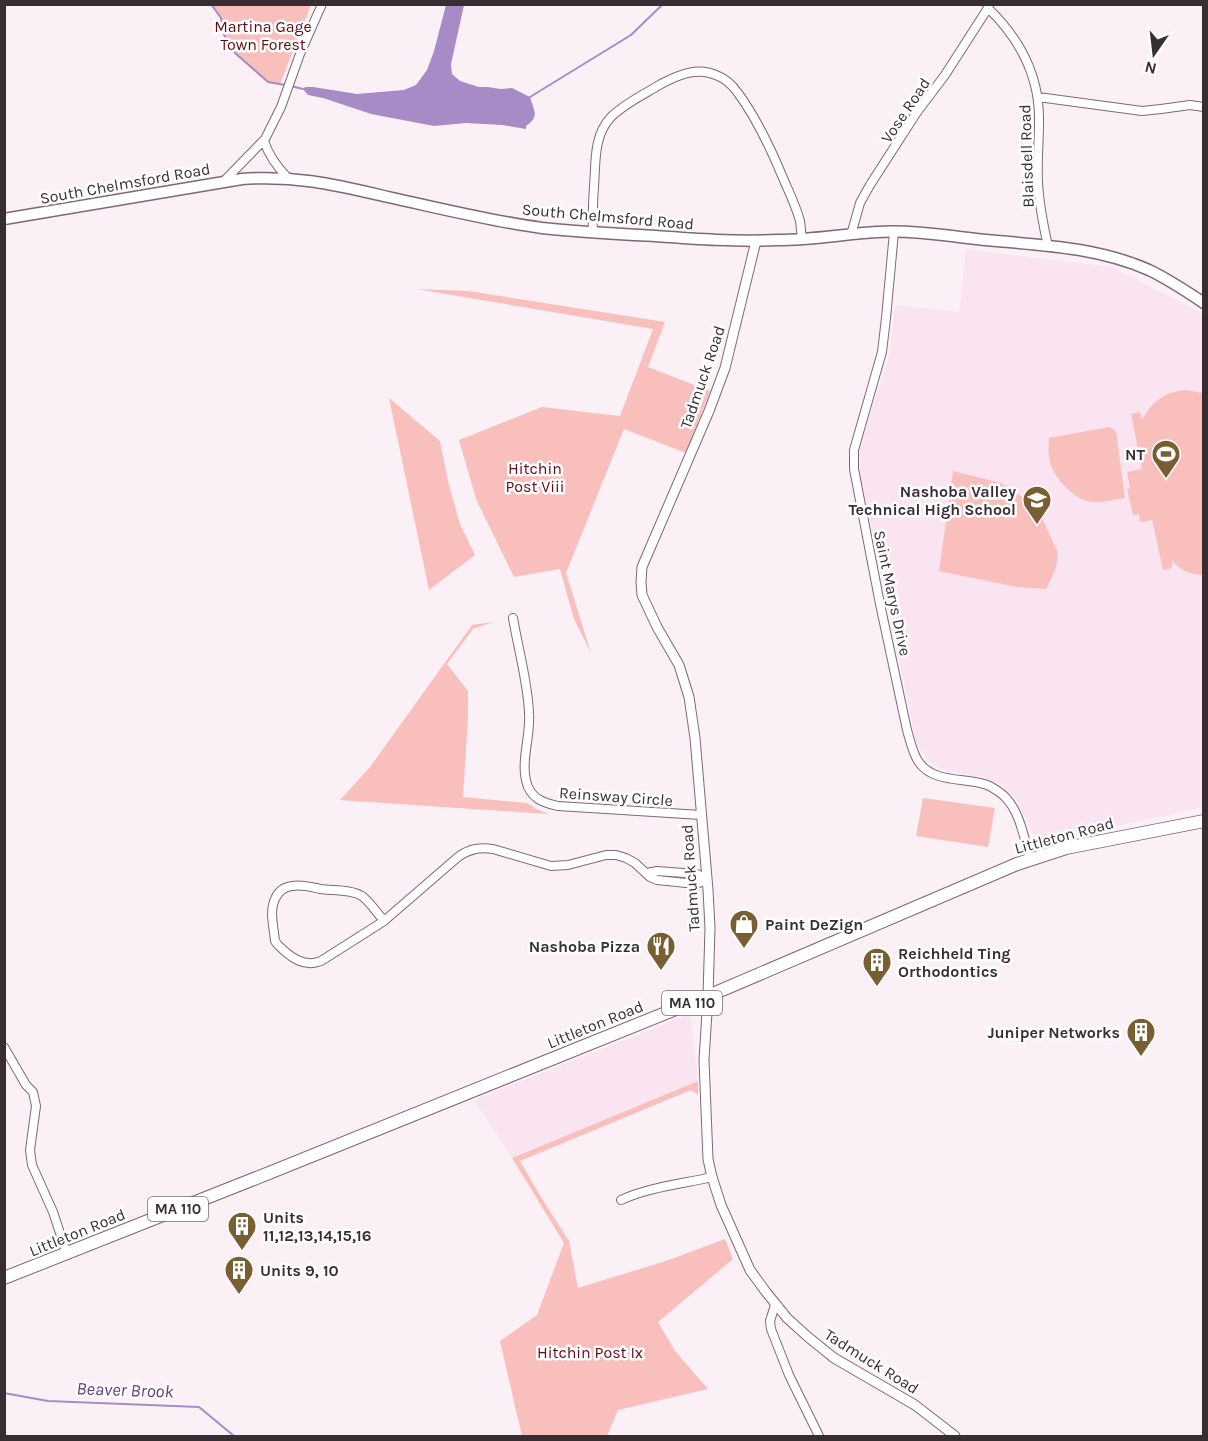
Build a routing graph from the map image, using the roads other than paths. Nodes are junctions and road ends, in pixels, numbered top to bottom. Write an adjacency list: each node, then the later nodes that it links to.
1 (322, 4): 5 (street)
2 (988, 6): 3 (street, Blaisdell Road); 11 (street, Vose Road)
3 (1038, 97): 4 (street); 14 (street, Blaisdell Road)
4 (1203, 107)
5 (264, 141): 6 (street); 7 (street)
6 (288, 178): 7 (main road, South Chelmsford Road); 9 (main road, South Chelmsford Road)
7 (224, 182): 8 (main road, South Chelmsford Road)
8 (4, 219)
9 (593, 232): 12 (street); 13 (main road, South Chelmsford Road)
10 (894, 232): 11 (main road, South Chelmsford Road); 14 (main road, South Chelmsford Road); 19 (street, Saint Marys Drive)
11 (851, 235): 12 (main road, South Chelmsford Road)
12 (802, 239): 13 (main road, South Chelmsford Road)
13 (756, 241): 17 (street, Tadmuck Road)
14 (1048, 246): 15 (main road, South Chelmsford Road)
15 (1203, 303)
16 (513, 618): 17 (street, Reinsway Circle)
17 (701, 815): 20 (street, Tadmuck Road)
18 (1203, 821): 19 (main road, Littleton Road / MA 110)
19 (1030, 859): 22 (main road, Littleton Road / MA 110)
20 (707, 880): 21 (street); 22 (street, Tadmuck Road)
21 (384, 921): 21 (street)
22 (708, 996): 24 (street, Tadmuck Road); 26 (main road, Littleton Road / MA 110)
23 (4, 1047): 26 (street)
24 (712, 1178): 25 (street); 28 (street, Tadmuck Road)
25 (621, 1200)
26 (67, 1254): 27 (main road, Littleton Road / MA 110)
27 (4, 1278)
28 (776, 1305): 29 (street); 30 (street, Tadmuck Road)
29 (819, 1437)
30 (955, 1437)

